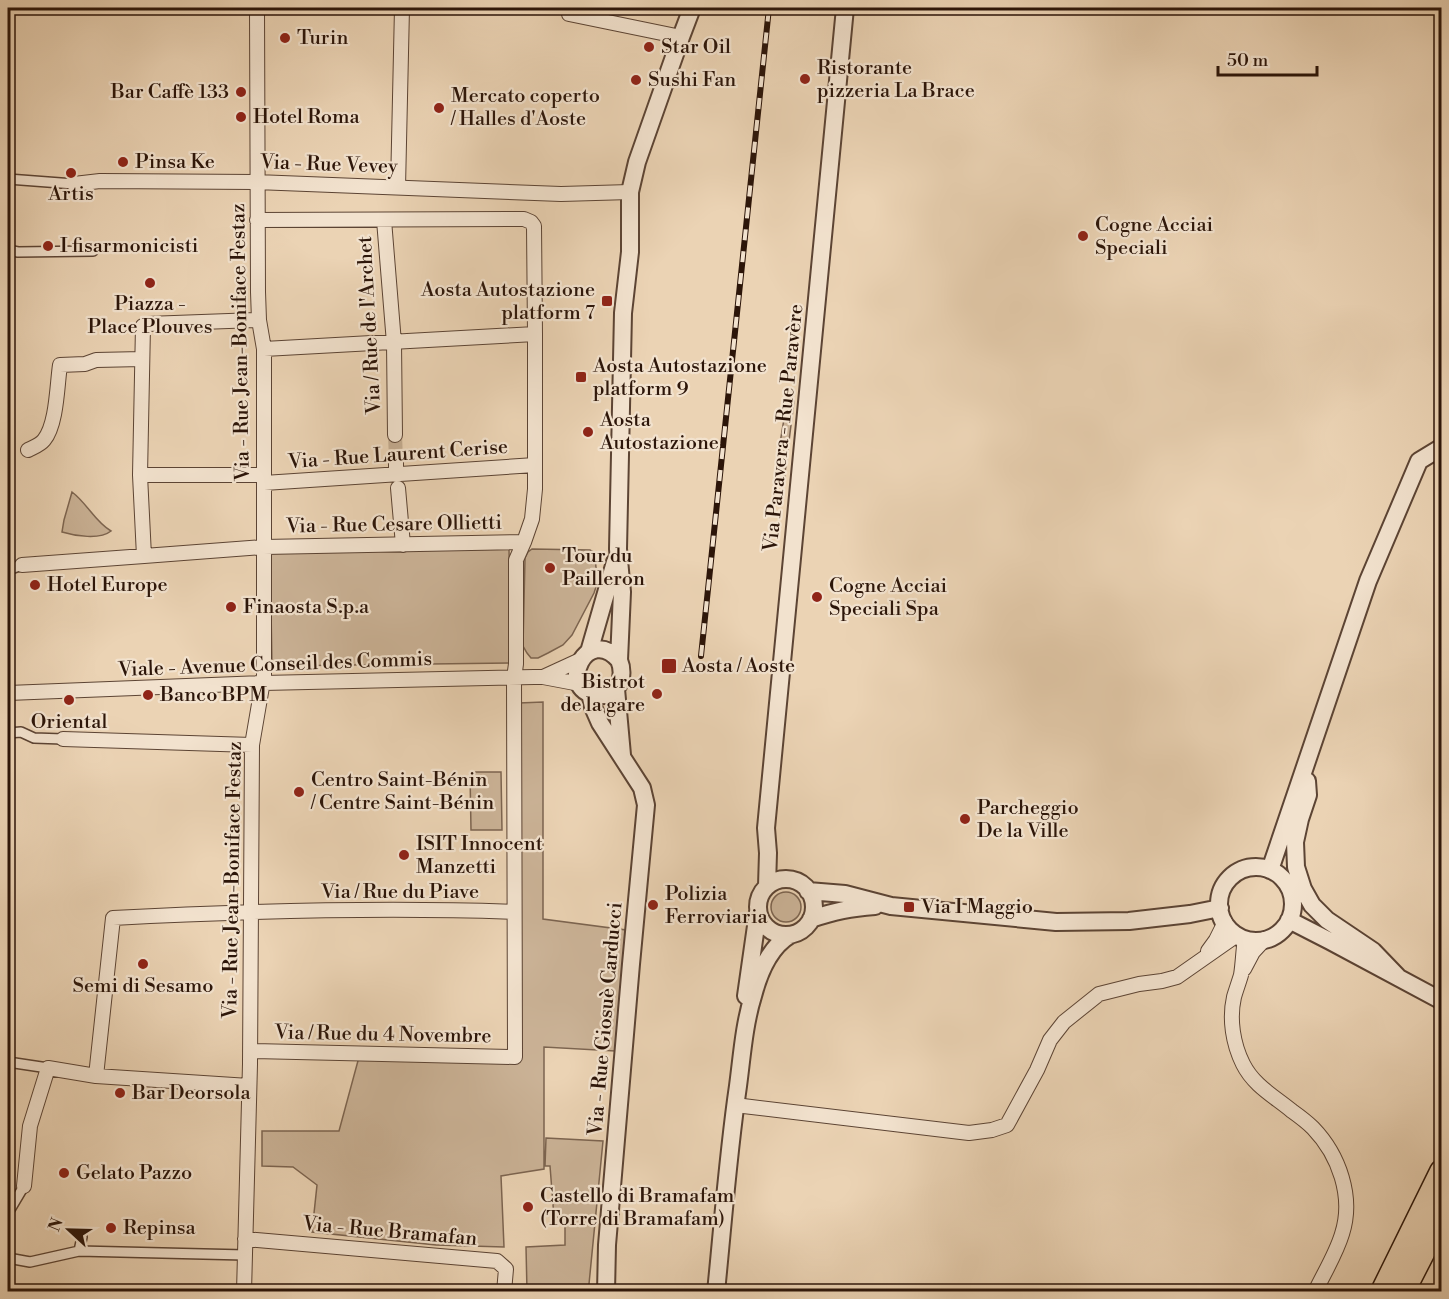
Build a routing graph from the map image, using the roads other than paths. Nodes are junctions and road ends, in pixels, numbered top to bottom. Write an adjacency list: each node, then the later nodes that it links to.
1 (256, 8): 8 (street, Via - Rue Jean-Boniface Festaz)
2 (402, 8): 10 (street)
3 (568, 8): 6 (street)
4 (693, 8): 6 (street)
5 (845, 8): 49 (street, Via Paravera - Rue Paravère)
6 (681, 37): 11 (street)
7 (8, 179): 9 (street)
8 (256, 182): 9 (street, Via - Rue Vevey); 10 (street, Via - Rue Vevey); 13 (street, Via - Rue Jean-Boniface Festaz)
9 (74, 184)
10 (398, 186): 11 (street, Via - Rue Vevey)
11 (630, 192): 32 (street)
12 (384, 219): 13 (street); 17 (street); 18 (street, Via / Rue de l'Archet)
13 (257, 220): 16 (street, Via - Rue Jean-Boniface Festaz)
14 (8, 250): 15 (street)
15 (93, 250)
16 (259, 320): 19 (street, Via - Rue Jean-Boniface Festaz); 20 (street)
17 (536, 334): 18 (street); 25 (street)
18 (394, 343): 19 (street); 21 (street, Via / Rue de l'Archet)
19 (264, 349): 27 (street, Via - Rue Jean-Boniface Festaz)
20 (142, 359): 23 (street); 26 (street)
21 (394, 431)
22 (1442, 447): 48 (street)
23 (28, 450)
24 (396, 459): 28 (street)
25 (535, 465): 28 (street, Via - Rue Laurent Cerise); 29 (street)
26 (141, 475): 27 (street, Via - Rue Laurent Cerise); 33 (street)
27 (264, 479): 28 (street, Via - Rue Laurent Cerise); 31 (street, Via - Rue Jean-Boniface Festaz)
28 (397, 482): 30 (street)
29 (524, 543): 30 (street, Via - Rue Cesare Ollietti); 39 (street)
30 (403, 545): 31 (street, Via - Rue Cesare Ollietti)
31 (264, 547): 33 (street, Via - Rue Cesare Ollietti); 40 (street, Via - Rue Jean-Boniface Festaz)
32 (618, 549): 36 (street); 37 (street)
33 (144, 556): 34 (street, Via - Rue Cesare Ollietti)
34 (22, 565): 35 (street)
35 (8, 570)
36 (585, 656): 37 (street); 38 (street); 41 (street)
37 (619, 660): 42 (street)
38 (543, 677): 39 (street, Viale - Avenue Conseil des Commis); 41 (street)
39 (514, 678): 40 (street, Viale - Avenue Conseil des Commis); 56 (street)
40 (263, 683): 43 (street, Viale - Avenue Conseil des Commis); 46 (street, Via - Rue Jean-Boniface Festaz)
41 (585, 688): 42 (street); 47 (street, Via - Rue Giosuè Carducci)
42 (616, 688): 47 (street)
43 (8, 693)
44 (8, 733): 45 (street)
45 (63, 739): 46 (street)
46 (252, 745): 55 (street, Via - Rue Jean-Boniface Festaz)
47 (622, 756): 86 (street, Via - Rue Giosuè Carducci)
48 (1307, 762): 50 (street); 66 (street)
49 (768, 853): 51 (street); 52 (street, Via Paravera - Rue Paravère)
50 (1270, 870): 58 (street); 60 (street)
51 (791, 880): 52 (street); 53 (street)
52 (767, 886): 57 (street)
53 (808, 891): 54 (street); 59 (street)
54 (891, 906): 58 (street); 59 (street)
55 (250, 912): 56 (street, Via / Rue du Piave); 69 (street, Via - Rue Jean-Boniface Festaz); 72 (street, Via / Rue du Piave)
56 (514, 912): 69 (street, Via / Rue du 4 Novembre)
57 (758, 912): 61 (street); 68 (street)
58 (1222, 915): 62 (street); 64 (street)
59 (811, 919): 61 (street)
60 (1289, 920): 63 (street); 66 (street)
61 (790, 935): 68 (street)
62 (1241, 937): 63 (street); 64 (street); 65 (street)
63 (1265, 939): 65 (street)
64 (1199, 962): 74 (street)
65 (1241, 974): 88 (street)
66 (1398, 977): 67 (street)
67 (1442, 1001)
68 (745, 1030): 74 (street)
69 (250, 1051): 73 (street, Via - Rue Jean-Boniface Festaz)
70 (8, 1062): 71 (street)
71 (48, 1068): 72 (street); 76 (street)
72 (96, 1076): 73 (street)
73 (249, 1086): 80 (street, Via - Rue Jean-Boniface Festaz)
74 (735, 1105): 87 (street)
75 (1442, 1172): 89 (highway)
76 (24, 1186): 77 (street)
77 (8, 1213)
78 (1442, 1214): 90 (highway)
79 (82, 1238): 81 (street)
80 (245, 1239): 82 (street, Via - Rue Jean-Boniface Festaz); 85 (street, Via - Rue Bramafan)
81 (79, 1251): 82 (street); 83 (street)
82 (245, 1255): 84 (street, Via - Rue Jean-Boniface Festaz)
83 (8, 1258)
84 (244, 1292)
85 (504, 1292)
86 (606, 1292)
87 (716, 1292)
88 (1315, 1292)
89 (1383, 1292)
90 (1402, 1292)

